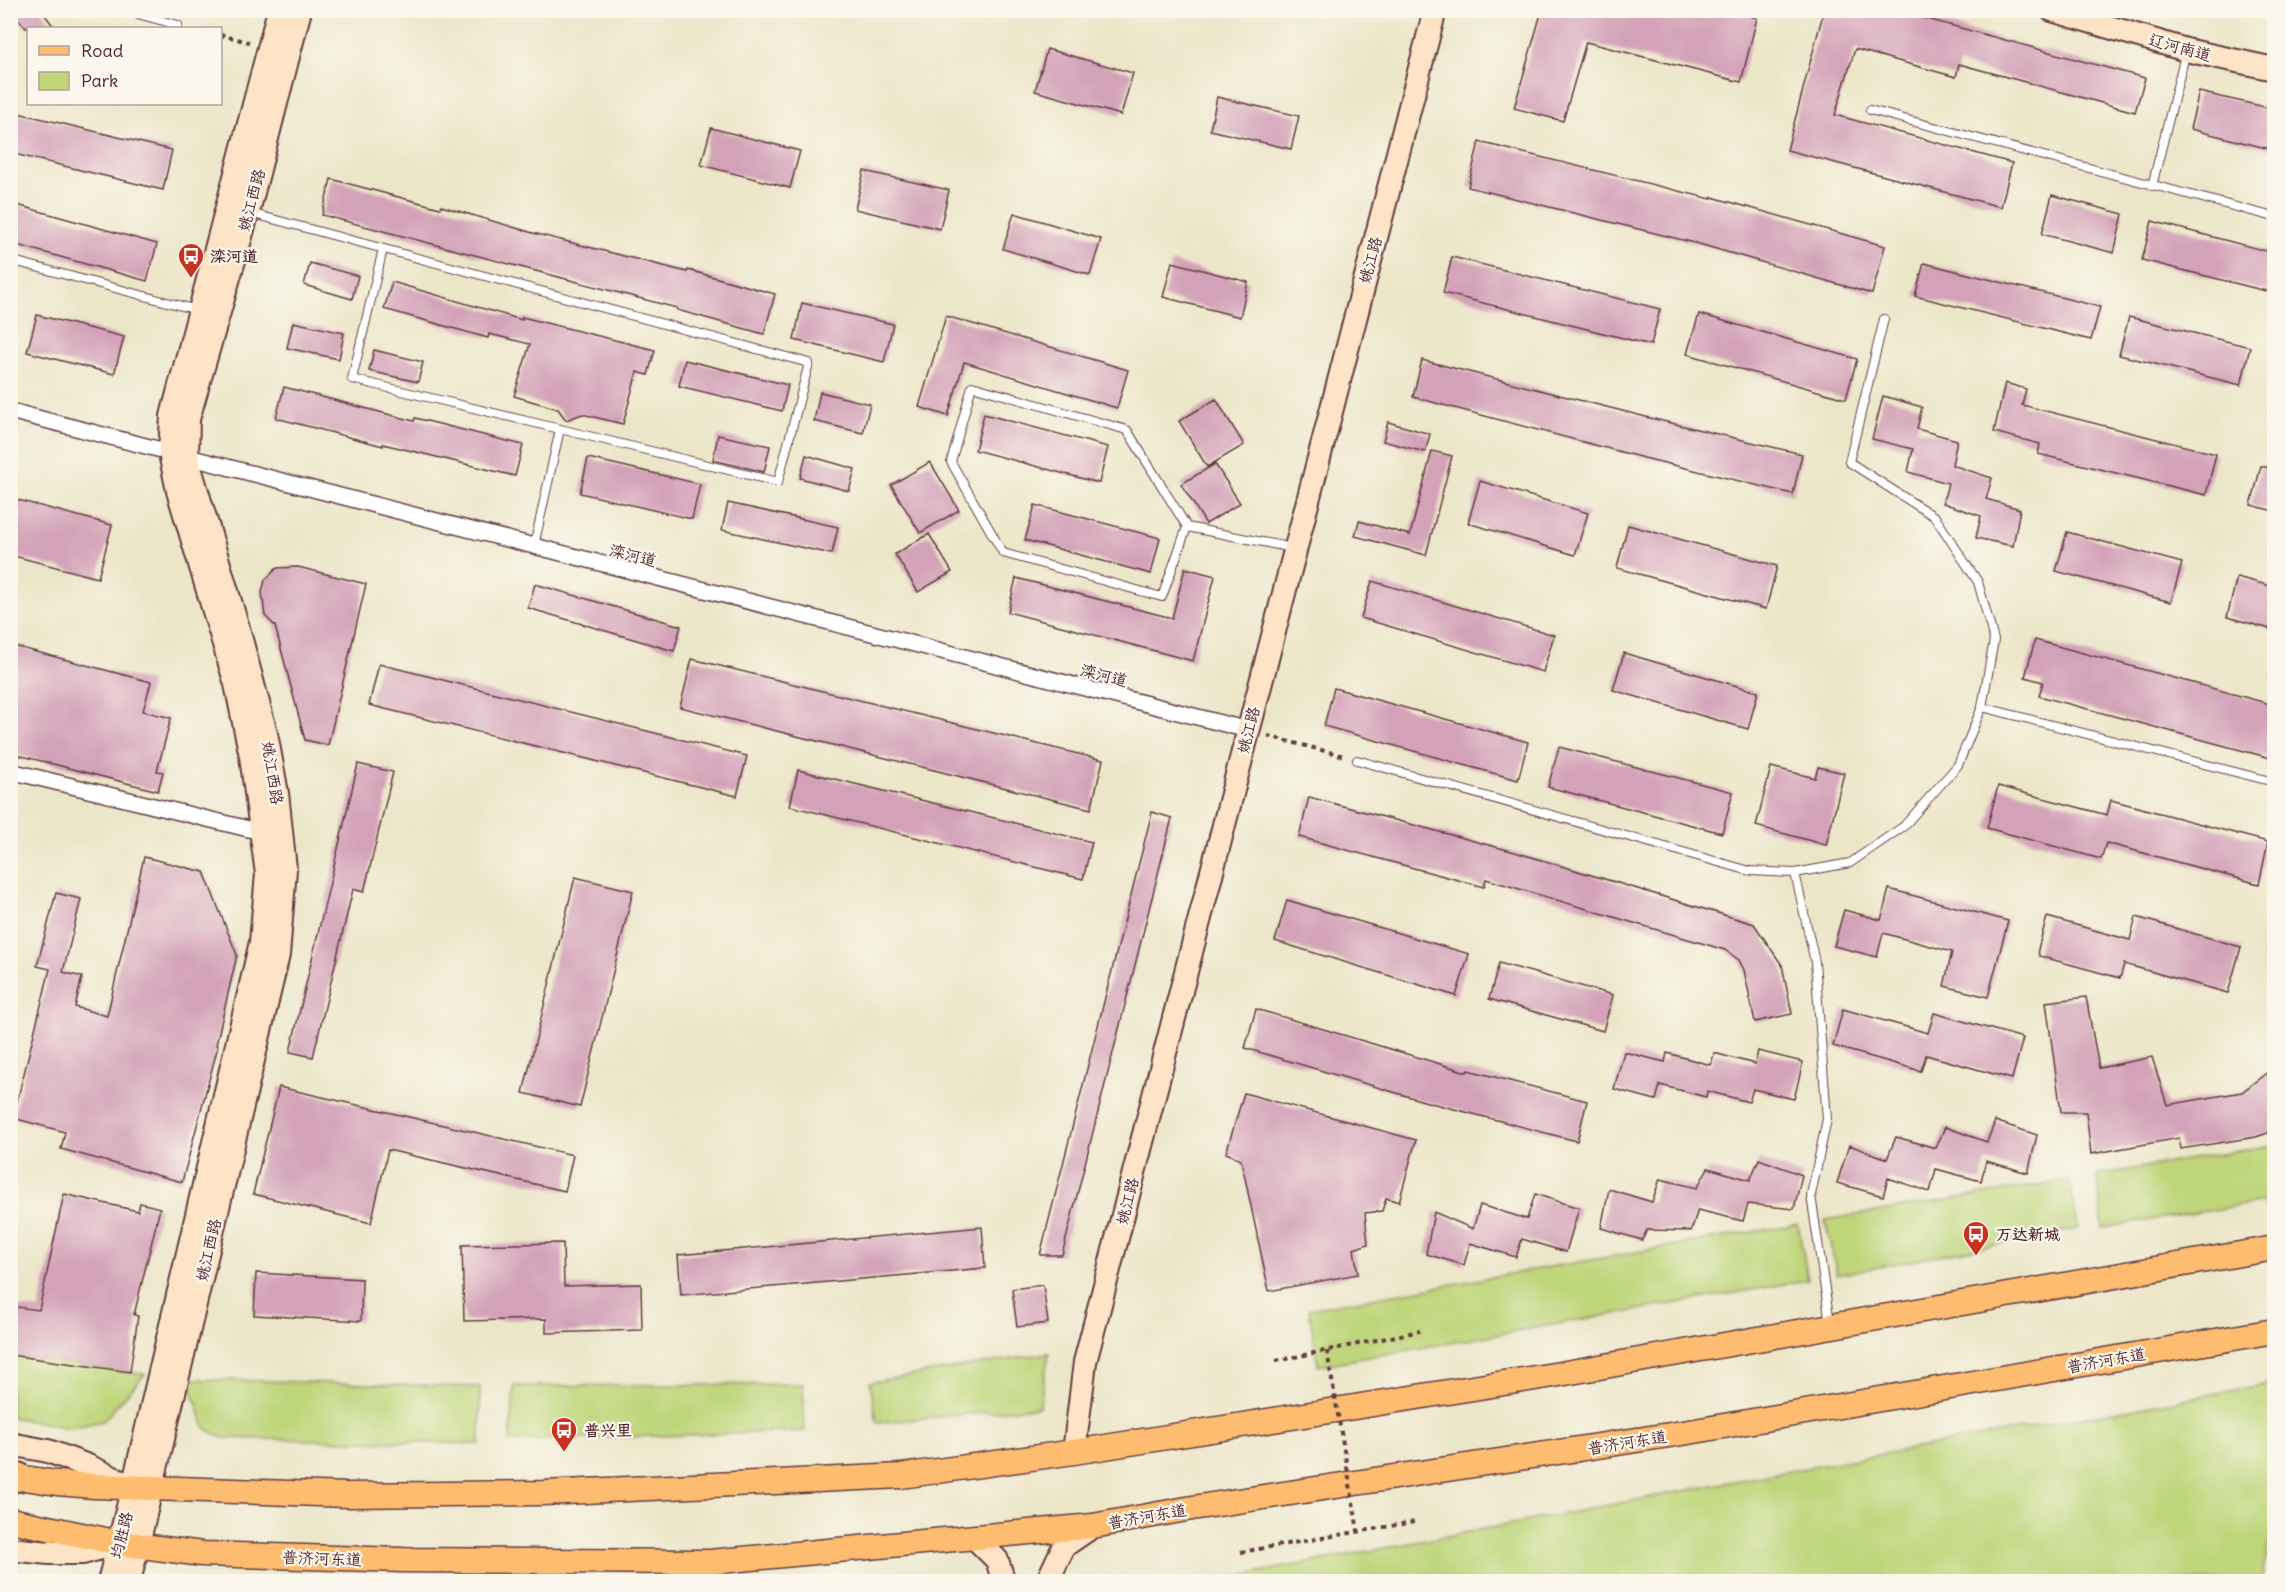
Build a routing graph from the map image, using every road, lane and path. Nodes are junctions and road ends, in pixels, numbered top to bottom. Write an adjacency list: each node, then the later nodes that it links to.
1 (123, 10): 6 (lane)
2 (279, 10): 8 (street, 姚江西路)
3 (300, 10): 13 (street, 姚江西路)
4 (1435, 10): 24 (street, 姚江路)
5 (2052, 10): 9 (street, 辽河南道)
6 (178, 26)
7 (222, 35): 8 (path)
8 (271, 46): 13 (street, 姚江西路)
9 (2186, 50): 10 (street, 辽河南道); 12 (lane)
10 (2274, 69)
11 (1870, 110): 12 (lane)
12 (2152, 186): 14 (lane)
13 (238, 209): 15 (lane); 17 (street, 姚江西路); 21 (street, 姚江西路)
14 (2274, 217)
15 (383, 249): 20 (lane); 20 (lane)
16 (10, 260): 17 (lane)
17 (198, 310): 21 (street, 姚江西路)
18 (1884, 319): 25 (lane)
19 (10, 411): 21 (street, 滦河道)
20 (560, 429): 23 (lane)
21 (178, 455): 23 (street, 滦河道); 30 (street, 姚江西路); 41 (street, 姚江西路)
22 (1186, 527): 22 (lane); 24 (lane)
23 (533, 548): 26 (street, 滦河道)
24 (1295, 548): 26 (street, 姚江路)
25 (1982, 707): 29 (lane); 31 (lane)
26 (1248, 730): 27 (path); 39 (street, 姚江路)
27 (1357, 760): 31 (lane)
28 (10, 771): 30 (street)
29 (2274, 782)
30 (261, 832): 41 (street, 姚江西路)
31 (1795, 873): 33 (lane)
32 (2274, 1248): 33 (main road)
33 (1831, 1327): 39 (main road)
34 (1420, 1331): 36 (path)
35 (2274, 1331): 44 (main road, 普济河东道)
36 (1327, 1352): 37 (path); 45 (path, bridge)
37 (1276, 1361)
38 (10, 1444): 41 (street)
39 (1074, 1452): 41 (main road)
40 (14, 1476): 41 (main road)
41 (143, 1487): 47 (street, 均胜路)
42 (10, 1520): 47 (main road, 普济河东道)
43 (1414, 1522): 45 (path)
44 (1093, 1526): 46 (main road, 普济河东道); 53 (street)
45 (1358, 1532): 49 (path)
46 (974, 1538): 47 (main road, 普济河东道); 52 (street)
47 (128, 1544): 48 (street); 50 (street, 均胜路); 51 (street, 均胜路)
48 (10, 1549)
49 (1240, 1552)
50 (109, 1581)
51 (129, 1581)
52 (1004, 1581)
53 (1047, 1581)

